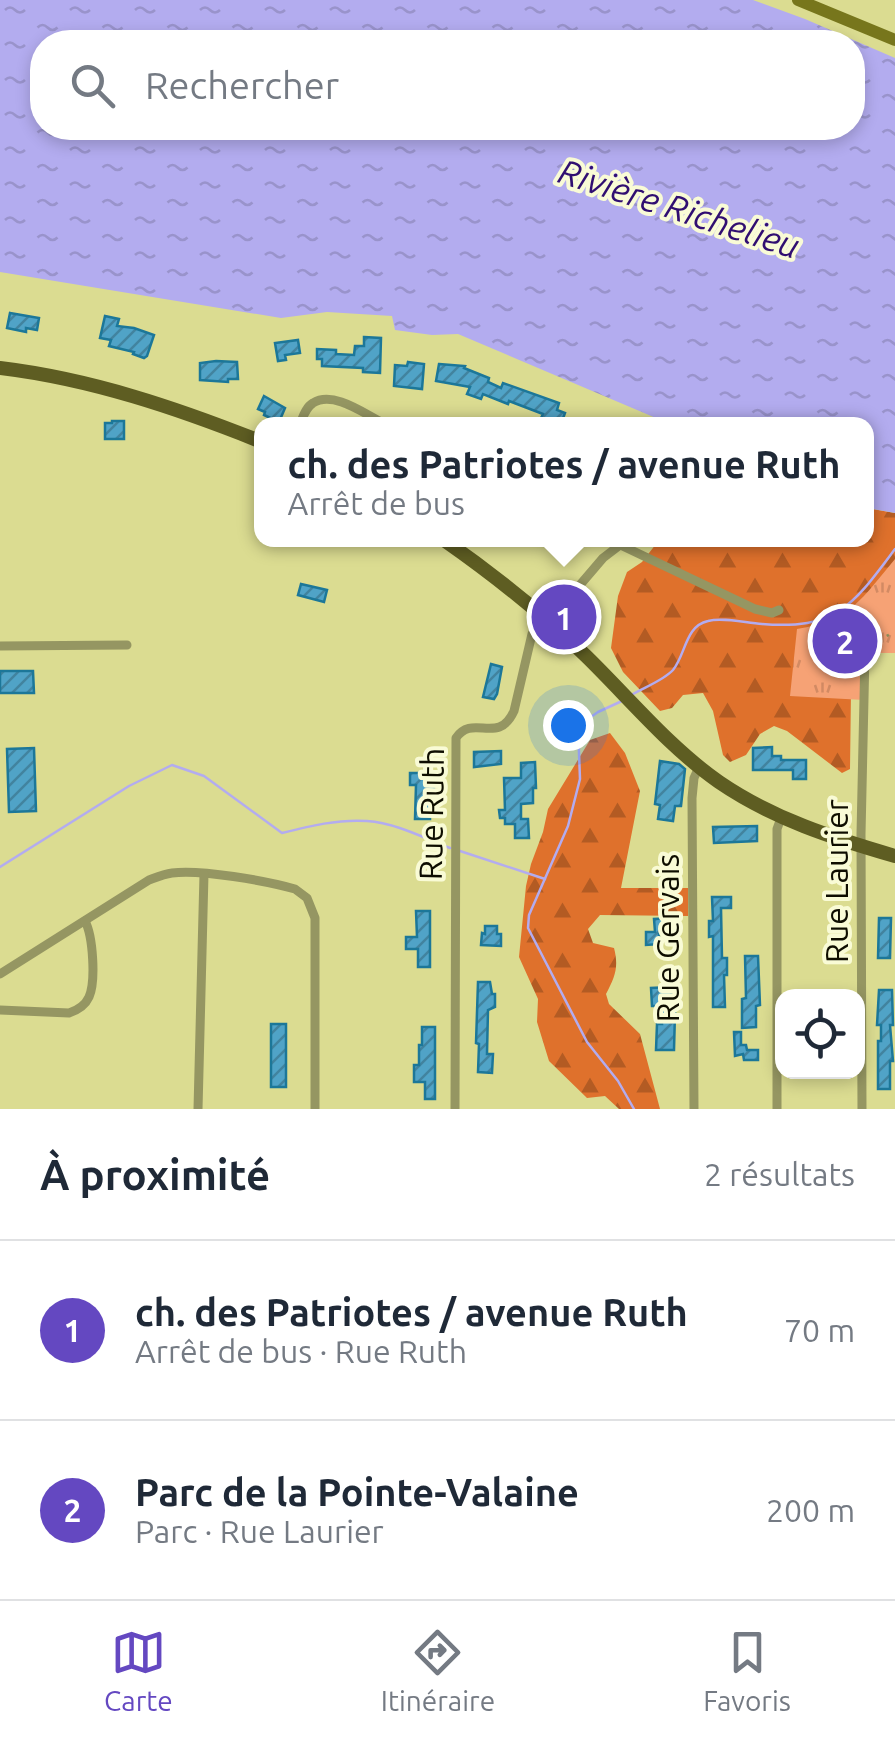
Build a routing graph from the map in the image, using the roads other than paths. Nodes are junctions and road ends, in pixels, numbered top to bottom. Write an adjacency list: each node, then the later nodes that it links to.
1 (798, 0): 2 (main road)
2 (895, 40)
3 (0, 368): 6 (main road)
4 (303, 417): 5 (street)
5 (371, 417)
6 (254, 439)
7 (453, 547): 11 (main road)
8 (611, 547): 11 (street, Rue Ruth)
9 (625, 547): 10 (street)
10 (778, 610)
11 (547, 620): 15 (main road); 25 (street, Rue Ruth)
12 (128, 645): 13 (street)
13 (0, 646)
14 (865, 652): 17 (street, Rue Laurier)
15 (699, 767): 16 (main road); 26 (street, Rue Gervais)
16 (781, 818): 17 (main road); 27 (street)
17 (861, 846): 18 (main road); 28 (street, Rue Laurier)
18 (895, 856)
19 (204, 874): 20 (street); 23 (street); 24 (street)
20 (85, 920): 21 (street); 22 (street)
21 (0, 974)
22 (0, 1010)
23 (198, 1109)
24 (315, 1109)
25 (455, 1109)
26 (694, 1109)
27 (777, 1109)
28 (862, 1109)

